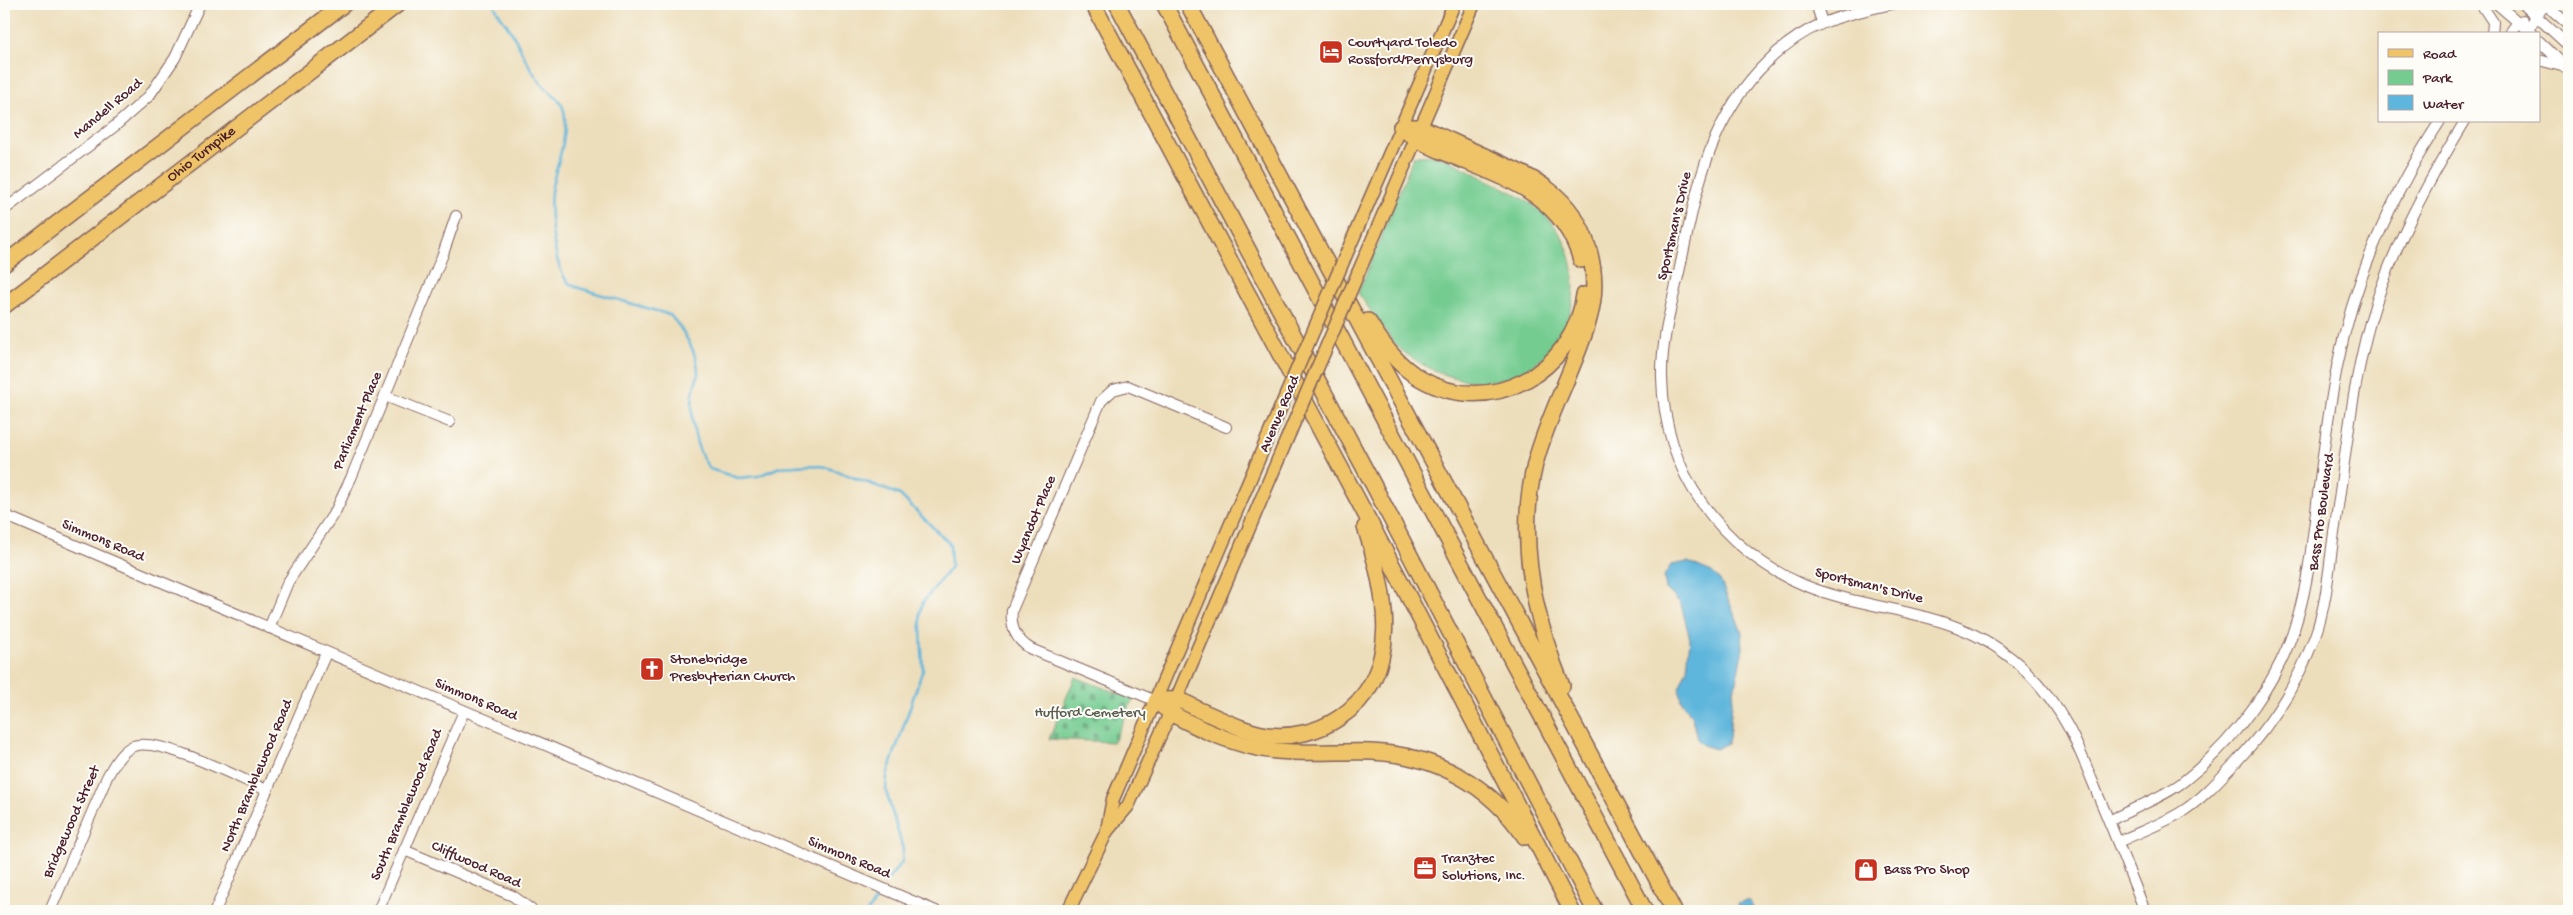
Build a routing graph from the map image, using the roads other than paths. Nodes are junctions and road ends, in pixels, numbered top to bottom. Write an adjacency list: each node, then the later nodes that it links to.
1 (200, 4): 32 (street, Mandell Road)
2 (344, 4): 35 (highway)
3 (398, 4): 36 (highway, Ohio Turnpike)
4 (1093, 4): 40 (highway)
5 (1117, 4): 61 (highway)
6 (1164, 4): 62 (highway)
7 (1188, 4): 34 (highway)
8 (1454, 4): 30 (main road, Avenue Road)
9 (1474, 4): 31 (main road, Avenue Road)
10 (1816, 4): 17 (street)
11 (1892, 4): 17 (street, Sportsman's Drive)
12 (2481, 4): 20 (street)
13 (2497, 4): 18 (street)
14 (2523, 4): 16 (street)
15 (2546, 4): 16 (street); 19 (street)
16 (2536, 16): 18 (street); 23 (street); 25 (street)
17 (1822, 22): 50 (street, Sportsman's Drive)
18 (2518, 22): 21 (street); 22 (street)
19 (2569, 24)
20 (2492, 32)
21 (2510, 32)
22 (2528, 32)
23 (2529, 32)
24 (2540, 42): 27 (street)
25 (2569, 46)
26 (2540, 60): 27 (street)
27 (2568, 69)
28 (2439, 122): 50 (street, Bass Pro Boulevard)
29 (2464, 122): 52 (street, Bass Pro Boulevard)
30 (1401, 127): 31 (highway); 45 (main road, Avenue Road, bridge)
31 (1418, 134): 34 (highway); 44 (main road, Avenue Road, bridge); 48 (highway)
32 (4, 210)
33 (456, 216): 37 (street, Parliament Place)
34 (1314, 238): 48 (highway)
35 (4, 264)
36 (4, 306)
37 (385, 396): 38 (street); 42 (street, Parliament Place)
38 (450, 422)
39 (1226, 427): 45 (street, Wyandot Place)
40 (1350, 488): 44 (highway); 60 (highway)
41 (4, 515): 42 (street, Simmons Road)
42 (269, 628): 43 (street, Simmons Road)
43 (326, 652): 46 (street, Simmons Road); 49 (street, North Bramblewood Road)
44 (1176, 700): 45 (highway); 47 (main road, Avenue Road)
45 (1156, 701): 47 (highway); 51 (main road, Avenue Road)
46 (464, 711): 53 (street, South Bramblewood Road); 58 (street, Simmons Road)
47 (1170, 714): 51 (main road, Avenue Road); 60 (highway)
48 (1580, 737): 63 (highway)
49 (267, 790): 54 (street, Bridgewood Street); 55 (street, North Bramblewood Road)
50 (2109, 820): 52 (street, Sportsman's Drive)
51 (1107, 831): 59 (main road, Avenue Road)
52 (2118, 842): 64 (street, Sportsman's Drive)
53 (404, 850): 56 (street, South Bramblewood Road); 57 (street, Cliffwood Road)
54 (50, 911)
55 (216, 911)
56 (378, 911)
57 (533, 911)
58 (936, 911)
59 (1068, 911)
60 (1572, 911)
61 (1595, 911)
62 (1645, 911)
63 (1674, 911)
64 (2145, 911)

